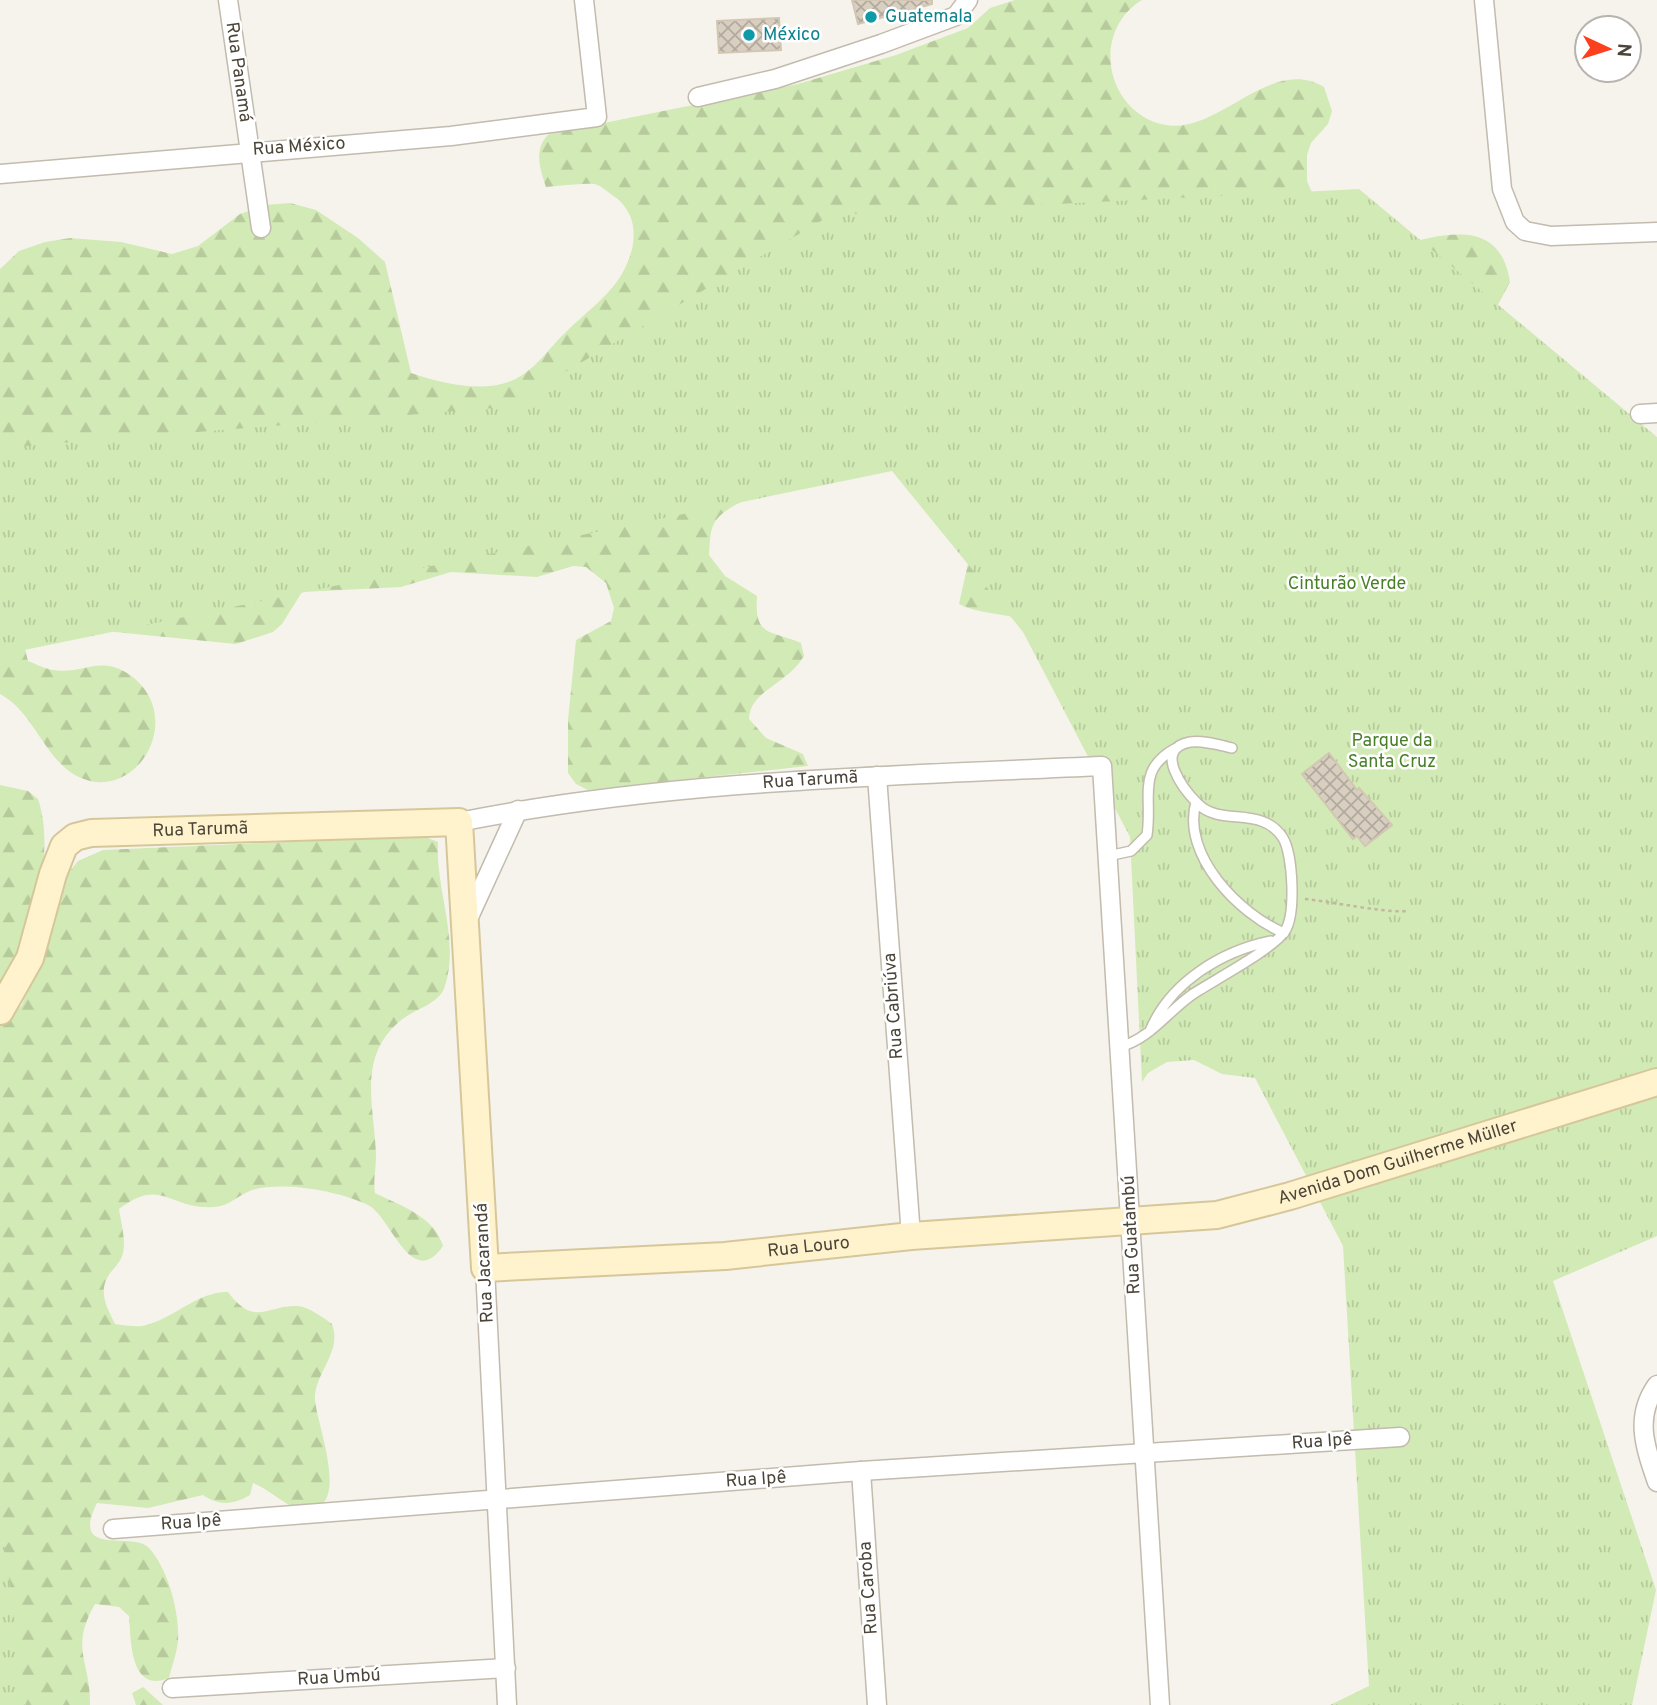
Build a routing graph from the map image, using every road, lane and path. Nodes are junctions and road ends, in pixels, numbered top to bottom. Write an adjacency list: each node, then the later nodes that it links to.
1 (228, 0): 6 (street, Rua Panamá)
2 (584, 0): 6 (street, Rua México)
3 (967, 0): 5 (street)
4 (1484, 0): 9 (street)
5 (698, 97)
6 (249, 151): 7 (street, Rua México); 8 (street, Rua Panamá)
7 (0, 174)
8 (261, 228)
9 (1657, 232)
10 (1178, 747): 11 (lane); 14 (lane); 17 (lane)
11 (1232, 748)
12 (1101, 766): 13 (street, Rua Tarumã); 17 (street, Rua Guatambú)
13 (877, 776): 15 (street, Rua Tarumã); 28 (street, Rua Cabriúva)
14 (1196, 802): 18 (lane); 21 (lane)
15 (518, 810): 16 (street, Rua Tarumã); 20 (street)
16 (459, 822): 20 (street, Rua Jacarandá); 23 (street, Rua Tarumã)
17 (1108, 856): 25 (street, Rua Guatambú)
18 (1291, 898): 19 (path); 21 (lane)
19 (1409, 910)
20 (465, 925): 29 (street, Rua Jacarandá)
21 (1284, 933): 22 (lane)
22 (1275, 940): 24 (lane); 24 (lane)
23 (0, 1011)
24 (1149, 1033): 25 (lane)
25 (1120, 1047): 27 (street, Rua Guatambú)
26 (1657, 1082): 27 (street, Avenida Dom Guilherme Müller)
27 (1132, 1223): 28 (street, Rua Louro); 32 (street, Rua Guatambú)
28 (911, 1236): 29 (street, Rua Louro)
29 (485, 1268): 35 (street, Rua Jacarandá)
30 (1657, 1385): 34 (street)
31 (1400, 1437): 32 (street, Rua Ipê)
32 (1143, 1454): 33 (street, Rua Ipê); 41 (street, Rua Guatambú)
33 (861, 1472): 35 (street, Rua Ipê); 40 (street, Rua Caroba)
34 (1657, 1482)
35 (497, 1499): 36 (street, Rua Ipê); 37 (street, Rua Jacarandá)
36 (113, 1529)
37 (506, 1668): 38 (street, Rua Umbú); 39 (street, Rua Jacarandá)
38 (172, 1688)
39 (508, 1705)
40 (877, 1705)
41 (1160, 1705)

